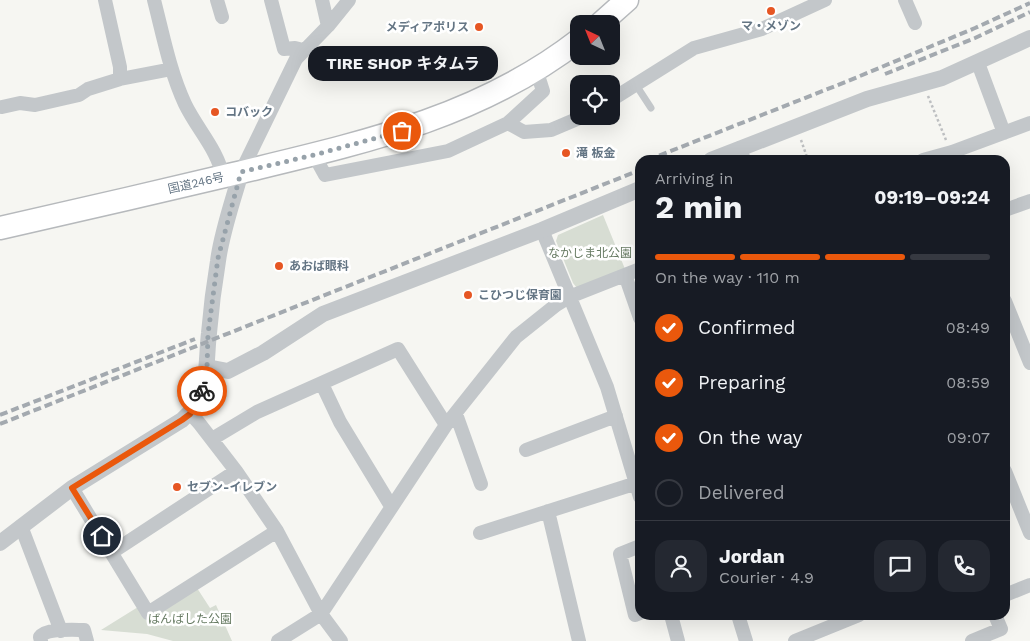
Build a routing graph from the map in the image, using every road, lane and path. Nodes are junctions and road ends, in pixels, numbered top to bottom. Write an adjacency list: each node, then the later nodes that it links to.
1 (105, 0): 20 (street)
2 (154, 0): 18 (street)
3 (217, 0): 11 (street)
4 (271, 0): 16 (street)
5 (322, 0): 13 (street)
6 (348, 0): 13 (street)
7 (627, 0): 10 (highway)
8 (825, 0): 22 (street)
9 (904, 0): 12 (street)
10 (610, 15)
11 (222, 17)
12 (914, 23)
13 (328, 26): 16 (street)
14 (1030, 38): 17 (street)
15 (570, 46): 19 (highway, 国道246号)
16 (303, 50): 35 (street)
17 (978, 63): 21 (street); 30 (street)
18 (172, 69): 20 (street); 35 (street)
19 (536, 69): 27 (street); 33 (highway, 国道246号)
20 (120, 79): 24 (street)
21 (923, 83): 29 (street); 31 (path)
22 (636, 85): 23 (street); 25 (lane)
23 (620, 95)
24 (2, 107)
25 (651, 108)
26 (570, 122): 27 (street)
27 (508, 123): 33 (street)
28 (1030, 123): 30 (street)
29 (796, 126): 32 (street); 34 (path)
30 (1004, 133): 31 (street)
31 (947, 153)
32 (742, 154)
33 (314, 155): 35 (highway, 国道246号)
34 (806, 155)
35 (232, 174): 39 (highway, 国道246号); 47 (street)
36 (635, 191): 40 (street)
37 (1030, 201): 38 (street)
38 (1010, 208)
39 (0, 228)
40 (542, 230): 43 (street); 47 (street)
41 (635, 271): 42 (street)
42 (624, 275): 43 (street); 44 (street)
43 (569, 297): 50 (street); 51 (street)
44 (635, 305)
45 (1010, 327): 46 (street)
46 (1030, 363)
47 (207, 367): 49 (street)
48 (322, 384): 52 (street); 53 (street); 61 (street)
49 (190, 414): 53 (street); 59 (street)
50 (456, 414): 52 (street); 58 (street)
51 (616, 416): 54 (street); 56 (street)
52 (446, 425): 61 (street)
53 (212, 439): 55 (street)
54 (526, 450)
55 (236, 471): 64 (street); 69 (street)
56 (635, 475)
57 (1010, 483): 66 (street)
58 (481, 484)
59 (72, 488): 63 (street); 69 (street)
60 (635, 489): 62 (street)
61 (391, 506): 72 (street)
62 (548, 511): 65 (street); 83 (street)
63 (21, 526): 67 (street); 78 (street)
64 (277, 531): 69 (street); 72 (street)
65 (480, 533)
66 (1030, 533)
67 (0, 543)
68 (635, 548): 73 (street)
69 (111, 552)
70 (1030, 585): 71 (street)
71 (1010, 593)
72 (321, 614): 81 (street); 82 (street)
73 (635, 615)
74 (672, 620): 84 (street)
75 (740, 620): 85 (street)
76 (847, 620): 86 (street)
77 (997, 620): 87 (street)
78 (61, 631): 79 (street); 80 (street)
79 (41, 641)
80 (87, 641)
81 (278, 641)
82 (340, 641)
83 (579, 641)
84 (678, 641)
85 (746, 641)
86 (795, 641)
87 (972, 641)

